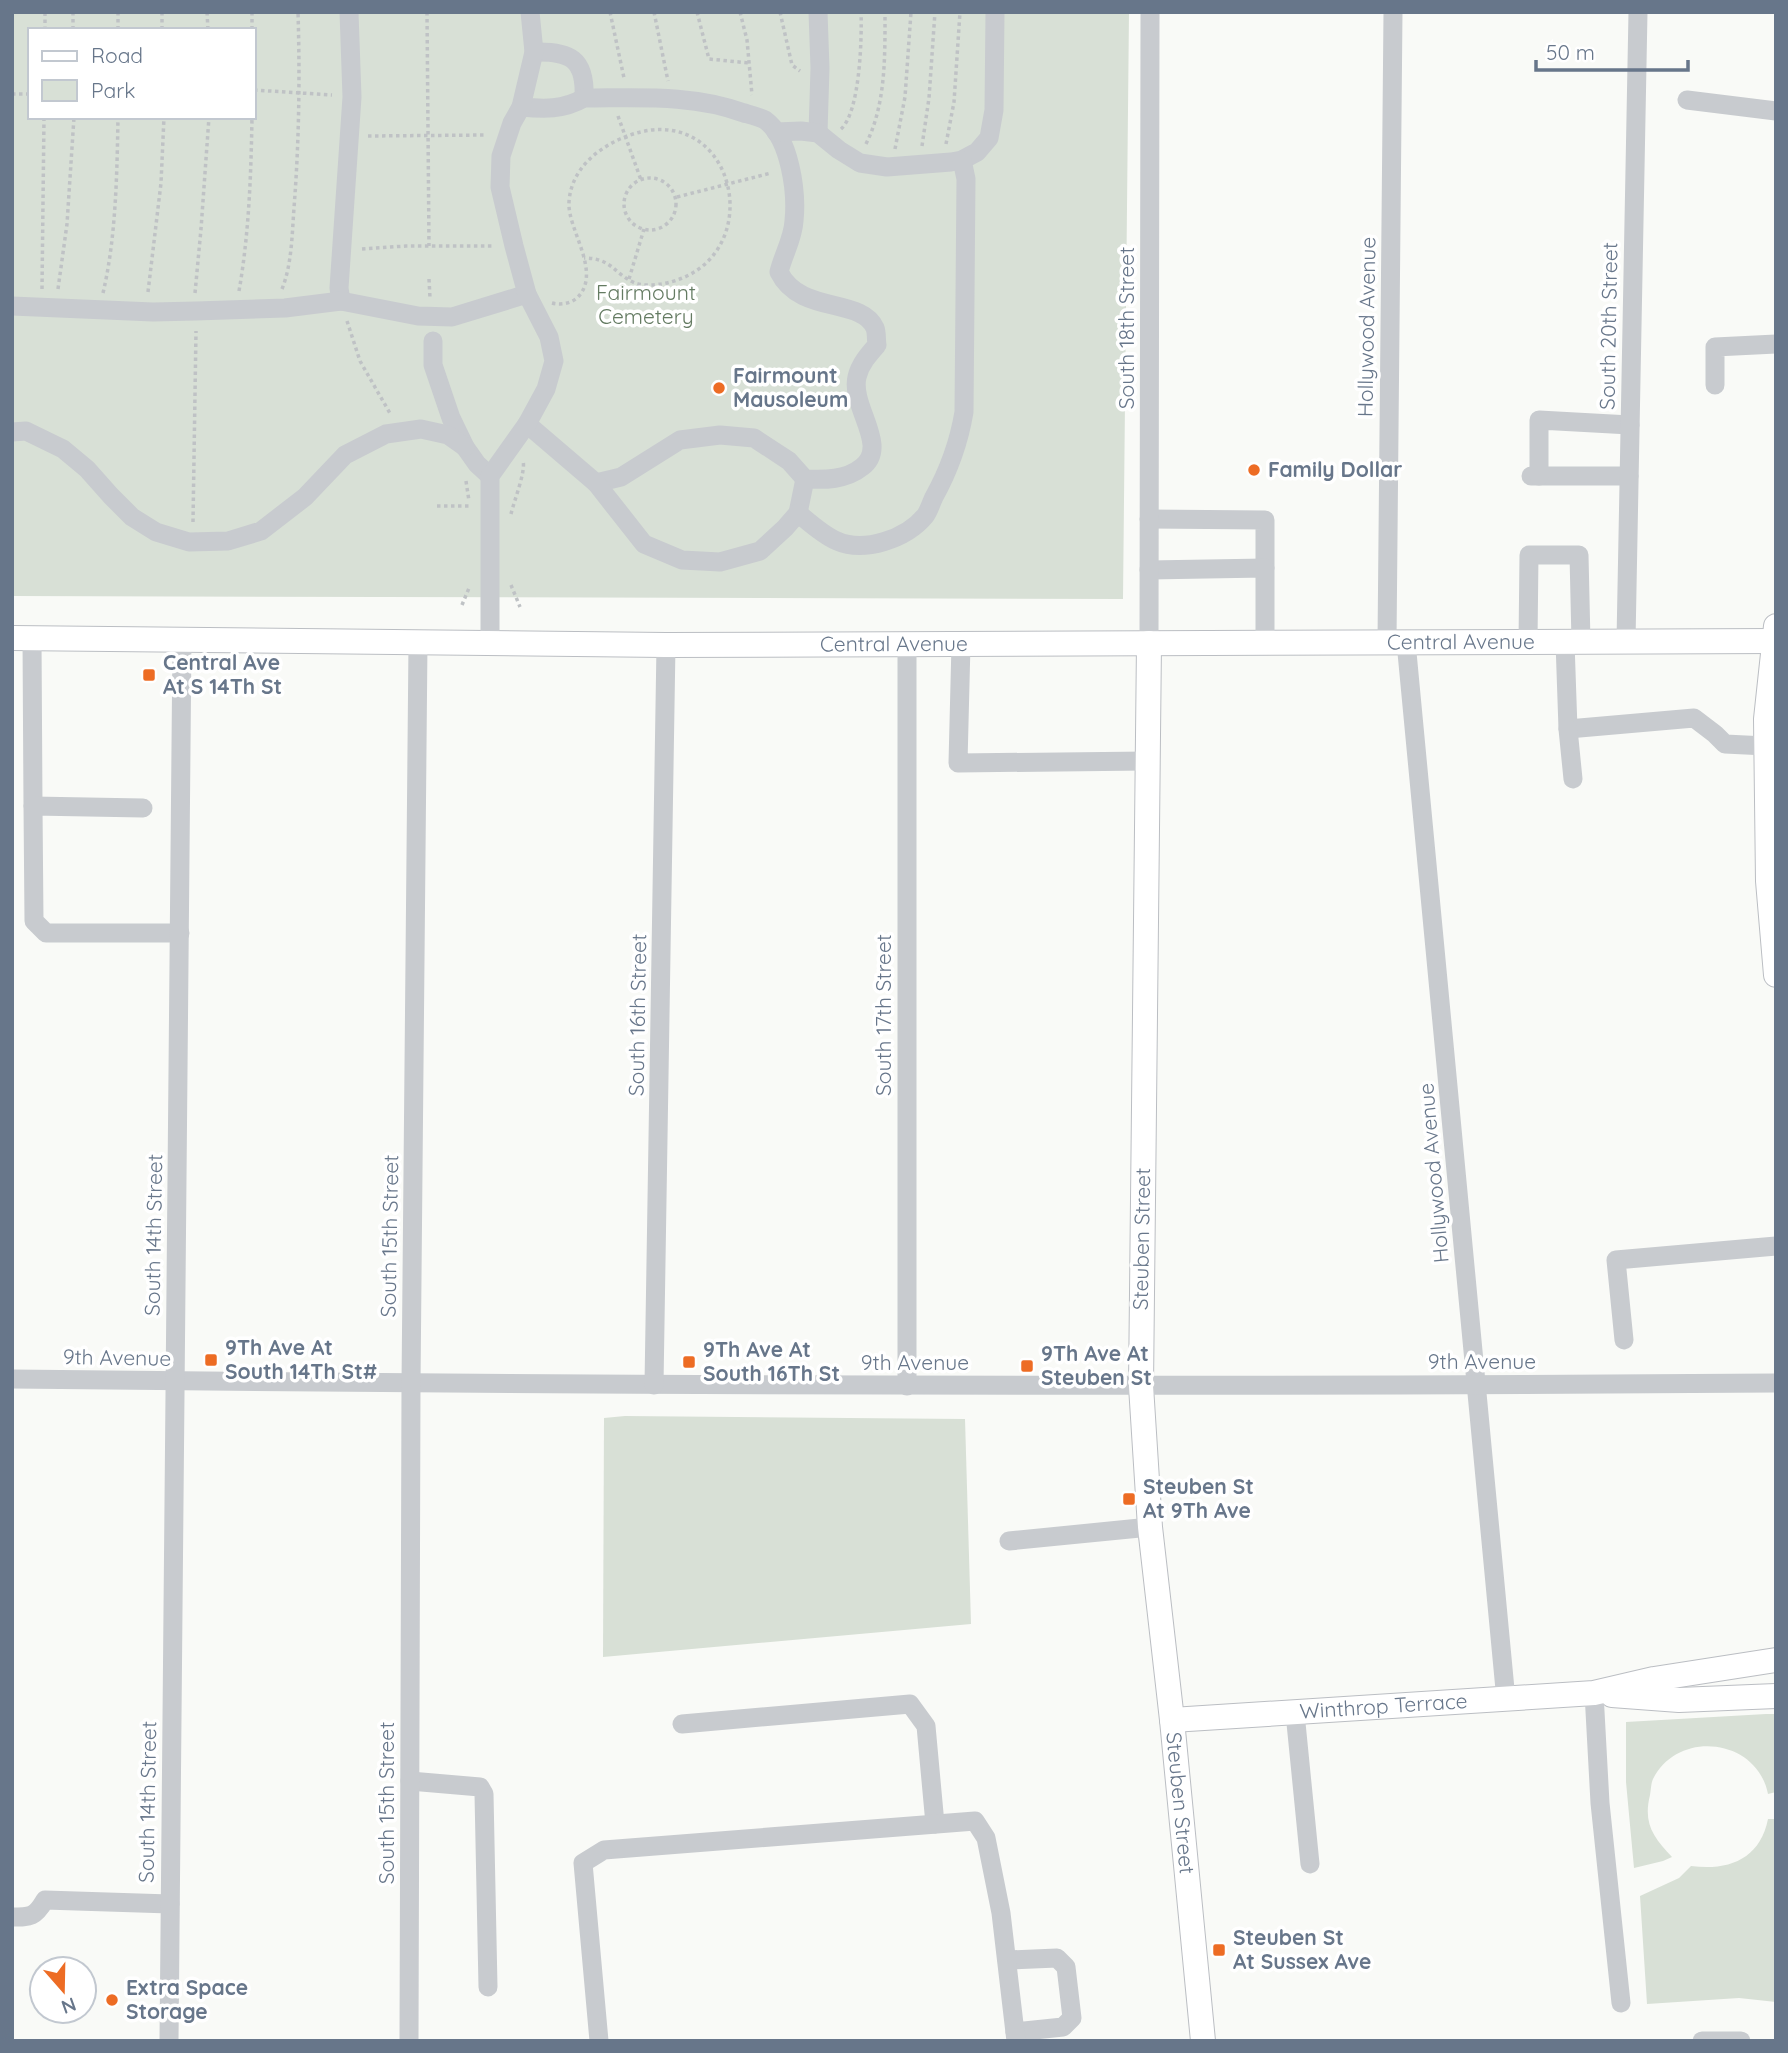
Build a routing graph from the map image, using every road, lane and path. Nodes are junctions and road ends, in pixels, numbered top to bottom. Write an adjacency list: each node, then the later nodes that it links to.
1 (298, 12): 25 (path)
2 (349, 12): 26 (street)
3 (427, 12): 43 (path)
4 (530, 12): 20 (street)
5 (610, 12): 28 (path)
6 (654, 12): 23 (path)
7 (697, 12): 21 (path)
8 (740, 12): 21 (path)
9 (780, 12): 22 (path)
10 (818, 12): 22 (street)
11 (861, 12): 40 (path)
12 (886, 12): 46 (path)
13 (911, 12): 48 (path)
14 (935, 12): 45 (path)
15 (960, 12): 47 (path)
16 (995, 12): 47 (street)
17 (1150, 12): 88 (street, South 18th Street)
18 (1393, 12): 99 (street, Hollywood Avenue)
19 (1638, 12): 75 (street, South 20th Street)
20 (534, 52): 27 (street); 31 (street)
21 (749, 63): 30 (path)
22 (820, 77): 40 (street)
23 (668, 87)
24 (256, 90): 25 (path)
25 (300, 93): 26 (path); 59 (path)
26 (352, 97): 42 (street)
27 (584, 98): 28 (street); 31 (street)
28 (619, 98): 39 (street); 44 (path)
29 (1687, 100): 32 (street)
30 (752, 104)
31 (521, 107): 55 (street)
32 (1776, 111)
33 (44, 119): 61 (path)
34 (74, 119): 62 (path)
35 (118, 119): 64 (path)
36 (164, 119): 65 (path)
37 (209, 119): 68 (path)
38 (252, 119): 60 (path)
39 (776, 132): 40 (street); 49 (street)
40 (827, 133): 47 (street)
41 (493, 135): 43 (path)
42 (349, 136): 43 (path); 56 (street)
43 (428, 137): 54 (path)
44 (625, 137): 50 (path); 51 (path); 57 (path)
45 (921, 147)
46 (861, 154)
47 (953, 156): 86 (street)
48 (892, 158)
49 (790, 169): 51 (path); 82 (street)
50 (641, 180): 52 (path); 53 (path)
51 (728, 183): 52 (path); 58 (path)
52 (676, 197): 53 (path)
53 (644, 229): 58 (path)
54 (429, 246): 55 (path); 56 (path)
55 (514, 246): 63 (street)
56 (342, 251): 66 (street)
57 (584, 258): 58 (path); 63 (path)
58 (629, 279)
59 (282, 290)
60 (238, 292)
61 (41, 298)
62 (56, 299)
63 (529, 299): 70 (street); 74 (street)
64 (101, 300)
65 (146, 300)
66 (341, 300): 68 (street); 69 (street); 77 (path)
67 (12, 306): 68 (street)
68 (195, 307): 89 (path)
69 (418, 316): 70 (street); 71 (street)
70 (452, 317): 71 (street)
71 (433, 341): 79 (street)
72 (1776, 344): 73 (street)
73 (1715, 385)
74 (527, 424): 78 (street); 83 (street)
75 (1630, 425): 81 (street, South 20th Street); 81 (street)
76 (12, 432): 89 (street)
77 (401, 432): 79 (street); 89 (street)
78 (512, 445): 80 (street); 87 (path)
79 (465, 447): 80 (street)
80 (490, 476): 102 (street)
81 (1629, 476): 97 (street, South 20th Street)
82 (805, 479): 83 (street); 86 (street)
83 (596, 483): 86 (street)
84 (437, 506): 85 (path)
85 (470, 506)
86 (798, 513)
87 (510, 517)
88 (1149, 519): 90 (street); 91 (street, South 18th Street)
89 (193, 542)
90 (1265, 568): 91 (street); 104 (street)
91 (1149, 570): 103 (street, South 18th Street)
92 (510, 579): 93 (path)
93 (520, 607)
94 (1775, 636): 97 (main road, Central Avenue); 108 (main road)
95 (22, 638): 96 (main road, Central Avenue); 113 (street)
96 (182, 639): 98 (main road, Central Avenue); 116 (street, South 14th Street)
97 (1626, 641): 101 (main road, Central Avenue)
98 (418, 642): 102 (main road, Central Avenue); 123 (street, South 15th Street)
99 (1396, 642): 100 (main road, Central Avenue); 104 (main road, Central Avenue); 125 (street, Hollywood Avenue)
100 (1528, 642): 101 (main road, Central Avenue); 101 (street)
101 (1573, 642): 109 (street)
102 (490, 643): 107 (main road, Central Avenue)
103 (1149, 643): 104 (main road, Central Avenue); 106 (main road, Central Avenue); 111 (main road, Steuben Street)
104 (1265, 643)
105 (907, 644): 106 (main road, Central Avenue); 107 (main road, Central Avenue); 126 (street, South 17th Street)
106 (961, 644): 111 (street)
107 (666, 645): 124 (street, South 16th Street)
108 (1771, 709): 110 (main road)
109 (1568, 729): 110 (street); 112 (street)
110 (1769, 756): 115 (main road)
111 (1147, 761): 127 (main road, Steuben Street)
112 (1573, 779)
113 (33, 806): 114 (street); 116 (street)
114 (143, 808)
115 (1772, 890): 117 (main road)
116 (180, 933): 121 (street, South 14th Street)
117 (1776, 975)
118 (1776, 1246): 119 (street)
119 (1624, 1340)
120 (12, 1379): 121 (street, 9th Avenue)
121 (176, 1381): 123 (street, 9th Avenue); 140 (street, South 14th Street)
122 (1776, 1383): 125 (street, 9th Avenue)
123 (411, 1384): 124 (street, 9th Avenue); 137 (street, South 15th Street)
124 (654, 1385): 126 (street, 9th Avenue)
125 (1477, 1385): 127 (street, 9th Avenue); 133 (street, Hollywood Avenue)
126 (907, 1386): 127 (street, 9th Avenue)
127 (1141, 1386): 128 (main road, Steuben Street)
128 (1150, 1527): 129 (street); 135 (main road, Steuben Street)
129 (1009, 1541)
130 (1776, 1660): 131 (main road, Winthrop Terrace)
131 (1594, 1693): 132 (main road, Winthrop Terrace); 133 (main road, Winthrop Terrace); 144 (street)
132 (1776, 1696)
133 (1506, 1700): 134 (main road, Winthrop Terrace)
134 (1295, 1713): 135 (main road, Winthrop Terrace); 139 (street)
135 (1172, 1720): 149 (main road, Steuben Street)
136 (682, 1724): 138 (street)
137 (410, 1781): 143 (street); 147 (street, South 15th Street)
138 (934, 1824): 142 (street); 148 (street)
139 (1310, 1864)
140 (170, 1904): 141 (street); 146 (street, South 14th Street)
141 (12, 1917)
142 (1007, 1960): 145 (street); 145 (street)
143 (488, 1987)
144 (1621, 2003)
145 (1016, 2036)
146 (169, 2041)
147 (409, 2041)
148 (599, 2041)
149 (1203, 2041)
150 (1702, 2041): 151 (street)
151 (1741, 2041)

